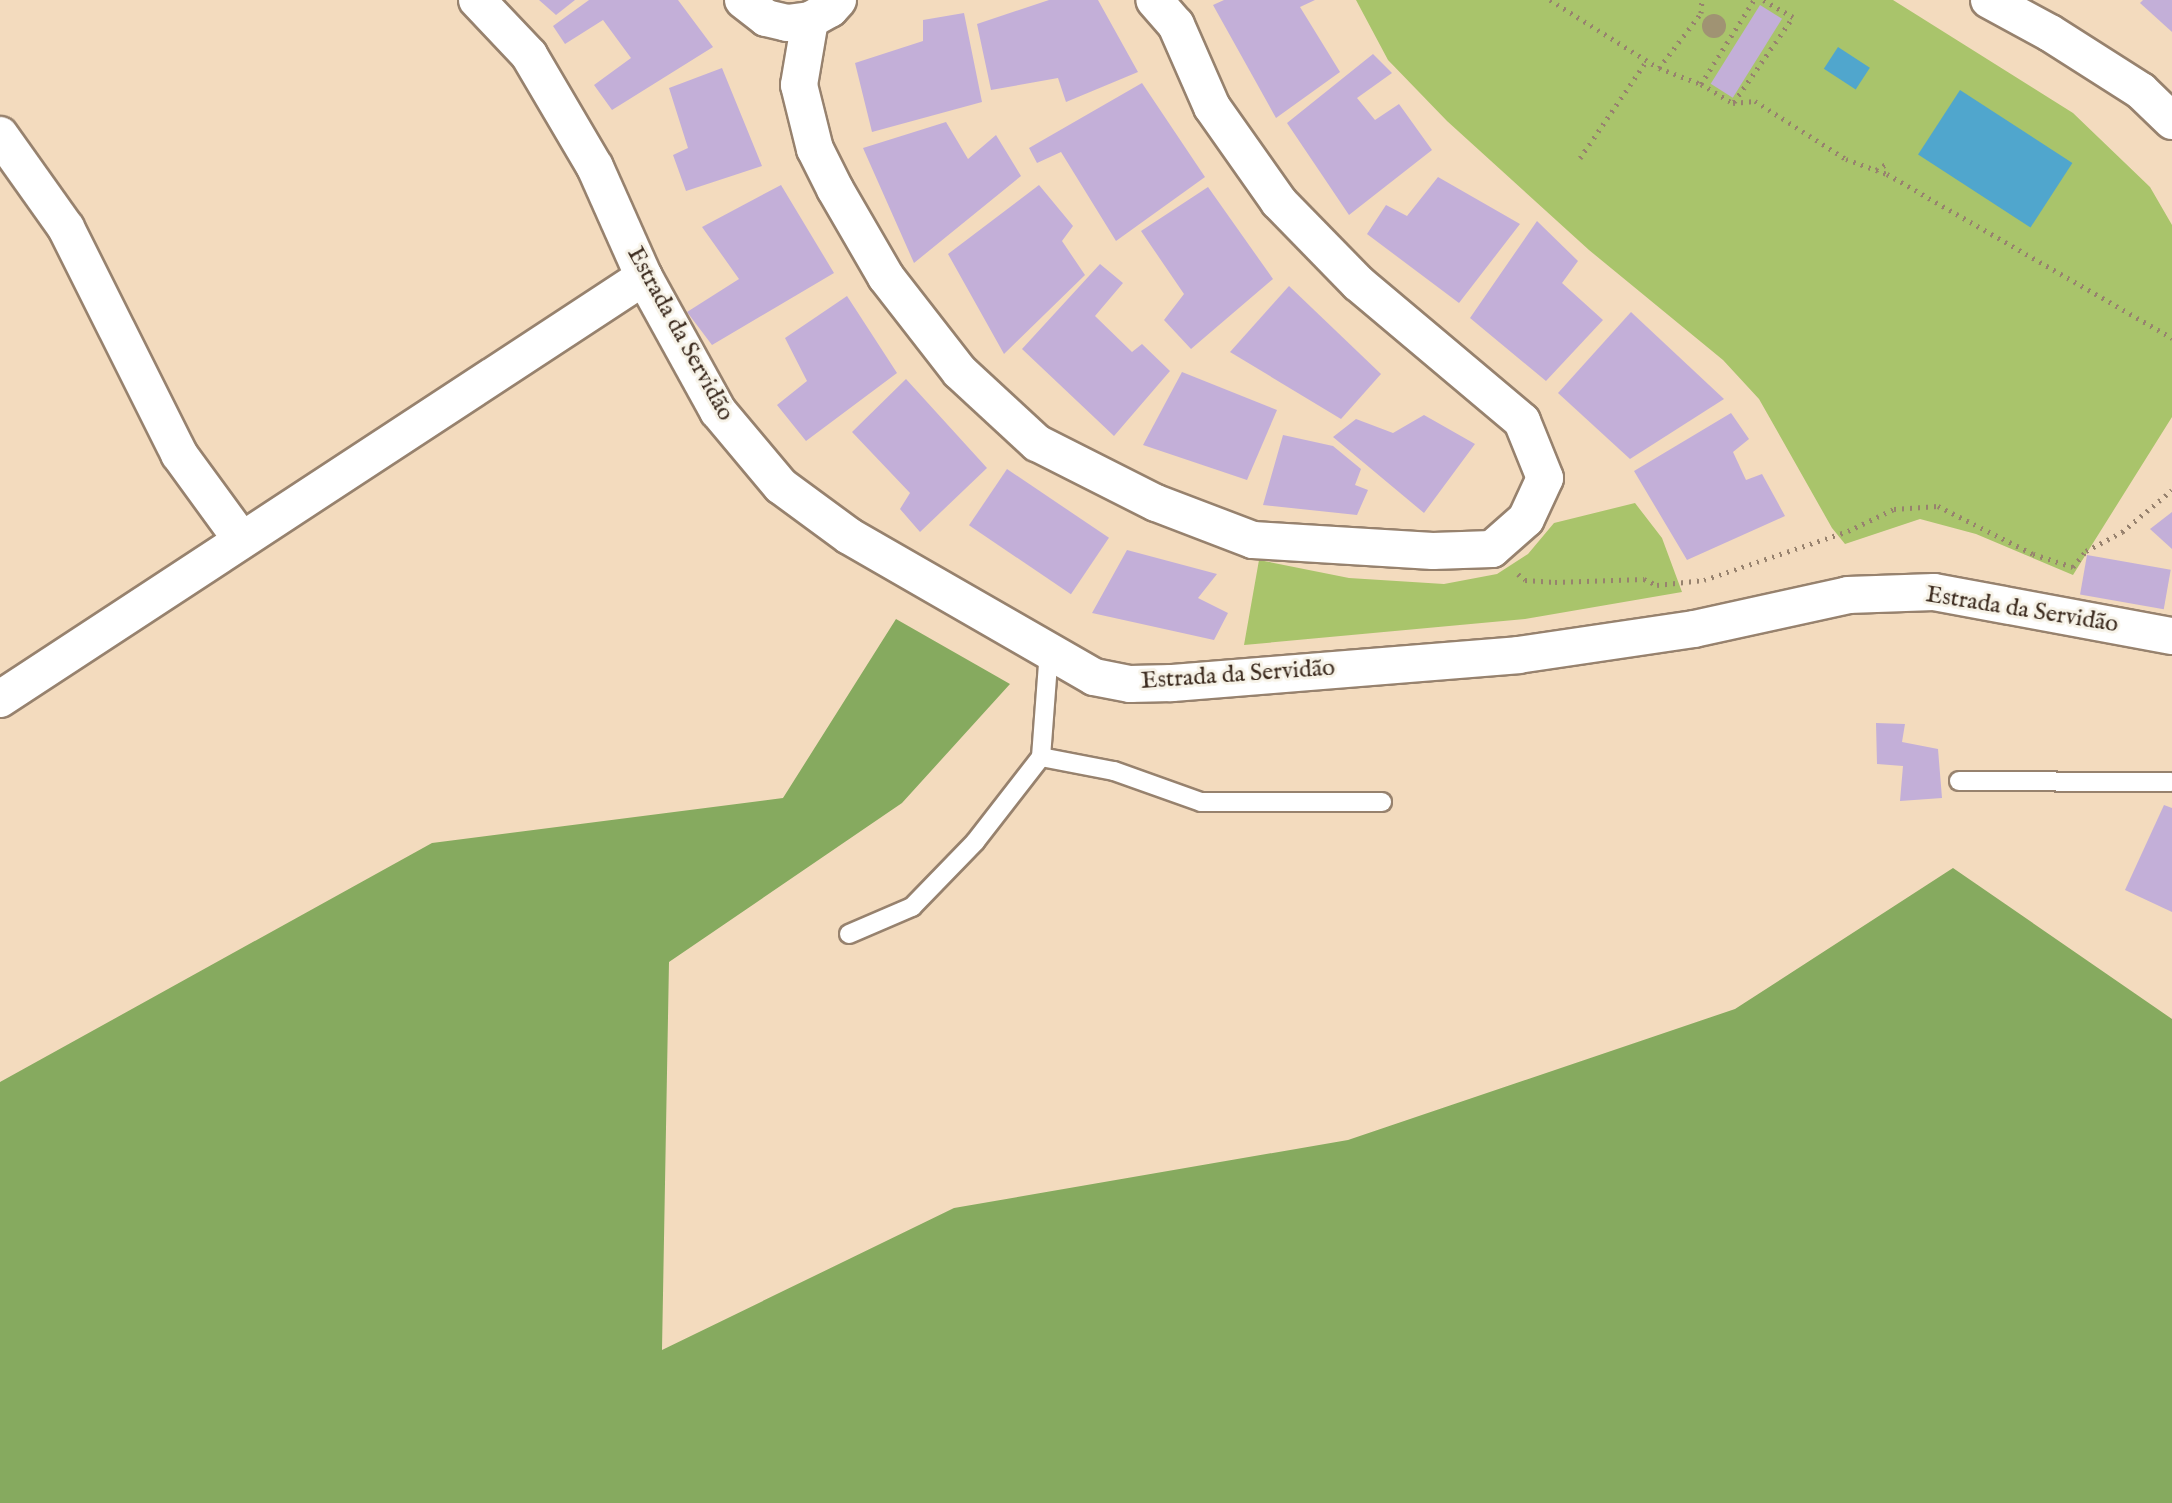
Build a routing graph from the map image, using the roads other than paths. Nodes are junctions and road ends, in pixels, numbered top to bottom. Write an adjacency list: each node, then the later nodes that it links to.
1 (477, 0): 9 (street, Estrada da Servidão)
2 (1989, 0): 7 (street)
3 (833, 7): 5 (street); 6 (street)
4 (1169, 8): 6 (street)
5 (754, 9): 6 (street)
6 (799, 85)
7 (2172, 121)
8 (0, 135): 10 (street)
9 (644, 277): 10 (street); 12 (street, Estrada da Servidão)
10 (241, 539): 13 (street)
11 (2172, 636): 12 (street, Estrada da Servidão)
12 (1049, 651): 14 (lane)
13 (0, 699)
14 (1041, 757): 17 (lane); 18 (lane)
15 (1959, 781): 16 (lane)
16 (2172, 782)
17 (1382, 802)
18 (849, 934)

